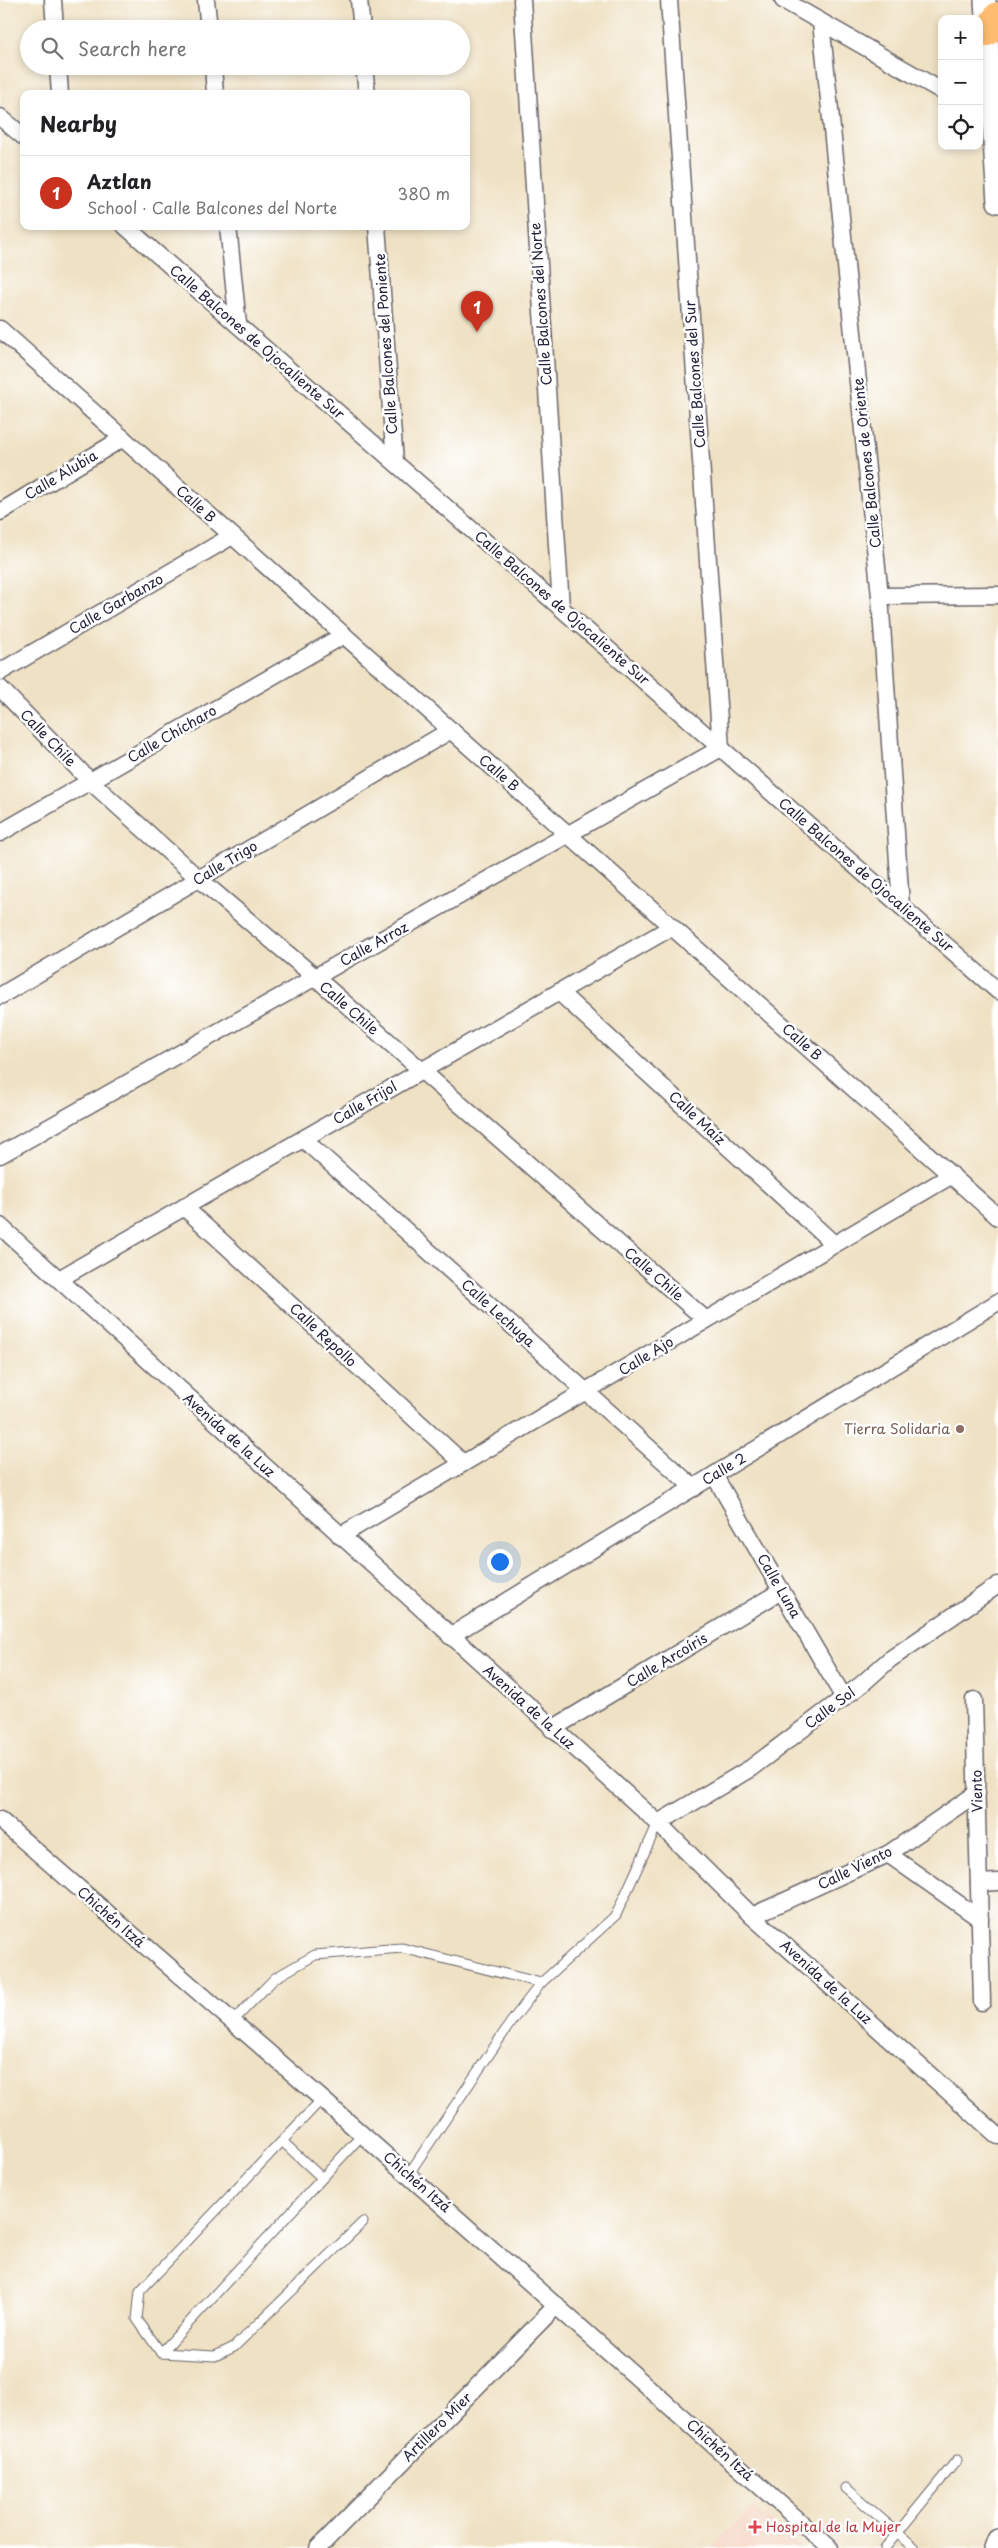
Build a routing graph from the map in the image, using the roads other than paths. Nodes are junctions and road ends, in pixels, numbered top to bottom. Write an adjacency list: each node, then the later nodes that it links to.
1 (53, 0): 8 (street)
2 (206, 0): 9 (street)
3 (359, 0): 10 (street)
4 (522, 0): 35 (street, Calle Balcones del Norte)
5 (668, 0): 40 (street, Calle Balcones del Sur)
6 (783, 0): 11 (street)
7 (985, 0): 12 (street)
8 (54, 20)
9 (208, 20)
10 (361, 20)
11 (821, 22): 16 (street); 34 (street, Calle Balcones de Oriente)
12 (992, 24): 20 (street)
13 (59, 75): 17 (street)
14 (214, 75): 18 (street)
15 (365, 75): 19 (street)
16 (938, 89)
17 (60, 90)
18 (215, 90)
19 (366, 90)
20 (985, 116): 23 (street)
21 (0, 117): 22 (street)
22 (20, 134)
23 (998, 202)
24 (130, 230): 27 (street, Calle Balcones de Ojocaliente Sur)
25 (228, 230): 27 (street)
26 (377, 230): 30 (street, Calle Balcones del Poniente)
27 (238, 325): 30 (street, Calle Balcones de Ojocaliente Sur)
28 (0, 329): 29 (street, Calle B)
29 (123, 438): 31 (street, Calle Alubia); 32 (street, Calle B)
30 (395, 462): 35 (street, Calle Balcones de Ojocaliente Sur)
31 (0, 512)
32 (232, 536): 36 (street, Calle B); 37 (street, Calle Garbanzo)
33 (998, 595): 34 (street)
34 (880, 596): 45 (street, Calle Balcones de Oriente)
35 (561, 607): 40 (street, Calle Balcones de Ojocaliente Sur)
36 (344, 635): 39 (street, Calle B); 41 (street, Calle Chícharo)
37 (0, 672)
38 (0, 688): 41 (street, Calle Chile)
39 (451, 730): 43 (street, Calle B); 44 (street, Calle Trigo)
40 (721, 748): 43 (street, Calle Arroz); 45 (street, Calle Balcones de Ojocaliente Sur)
41 (90, 781): 42 (street, Calle Chícharo); 44 (street, Calle Chile)
42 (0, 832)
43 (569, 834): 46 (street, Calle B); 47 (street, Calle Arroz)
44 (199, 879): 47 (street, Calle Chile); 50 (street, Calle Trigo)
45 (901, 906): 48 (street, Calle Balcones de Ojocaliente Sur)
46 (672, 927): 49 (street, Calle Frijol); 54 (street, Calle B)
47 (315, 977): 51 (street, Calle Chile); 53 (street, Calle Arroz)
48 (998, 991)
49 (559, 992): 51 (street, Calle Frijol); 58 (street, Calle Maíz)
50 (0, 996)
51 (421, 1070): 52 (street, Calle Frijol); 61 (street, Calle Chile)
52 (303, 1138): 55 (street, Calle Frijol); 62 (street, Calle Lechuga)
53 (0, 1155)
54 (952, 1175): 56 (street, Calle B); 58 (street, Calle Ajo)
55 (184, 1207): 59 (street, Calle Frijol); 63 (street, Calle Repollo)
56 (998, 1217)
57 (0, 1226): 59 (street, Avenida de la Luz)
58 (834, 1244): 61 (street, Calle Ajo)
59 (58, 1279): 66 (street, Avenida de la Luz)
60 (998, 1302): 64 (street, Calle 2)
61 (706, 1320): 62 (street, Calle Ajo)
62 (585, 1391): 63 (street, Calle Ajo); 65 (street, Calle Lechuga)
63 (463, 1464): 66 (street, Calle Ajo)
64 (714, 1475): 65 (street, Calle 2); 68 (street, Calle Luna)
65 (694, 1488): 69 (street, Calle 2)
66 (340, 1536): 69 (street, Avenida de la Luz)
67 (998, 1585): 70 (street, Calle Sol)
68 (782, 1591): 70 (street, Calle Luna); 72 (street, Calle Arcoíris)
69 (450, 1636): 72 (street, Avenida de la Luz)
70 (844, 1698): 75 (street, Calle Sol)
71 (974, 1700): 73 (street, Viento)
72 (552, 1729): 75 (street, Avenida de la Luz)
73 (977, 1793): 76 (street, Calle Viento); 78 (street, Viento)
74 (0, 1820): 83 (street, Chichén Itzá)
75 (658, 1823): 79 (street, Avenida de la Luz); 81 (lane)
76 (888, 1854): 79 (street, Calle Viento); 80 (street)
77 (998, 1882): 78 (street)
78 (979, 1883): 80 (street, Viento)
79 (752, 1916): 86 (street, Avenida de la Luz)
80 (980, 1919): 82 (street, Viento)
81 (541, 1983): 83 (lane); 88 (lane)
82 (982, 2002)
83 (232, 2022): 84 (street, Chichén Itzá)
84 (322, 2099): 85 (street, Chichén Itzá); 87 (lane)
85 (362, 2135): 88 (street, Chichén Itzá); 89 (lane)
86 (998, 2136)
87 (283, 2142): 89 (lane); 92 (lane)
88 (408, 2175): 91 (street, Chichén Itzá)
89 (322, 2178): 92 (lane)
90 (363, 2222): 92 (lane)
91 (557, 2305): 97 (street, Artillero Mier); 98 (street, Chichén Itzá)
92 (161, 2353)
93 (957, 2460): 95 (lane)
94 (846, 2488): 95 (lane)
95 (898, 2533): 99 (lane); 100 (lane)
96 (998, 2540): 101 (street)
97 (318, 2548)
98 (830, 2548)
99 (885, 2548)
100 (915, 2548)
101 (995, 2548)

